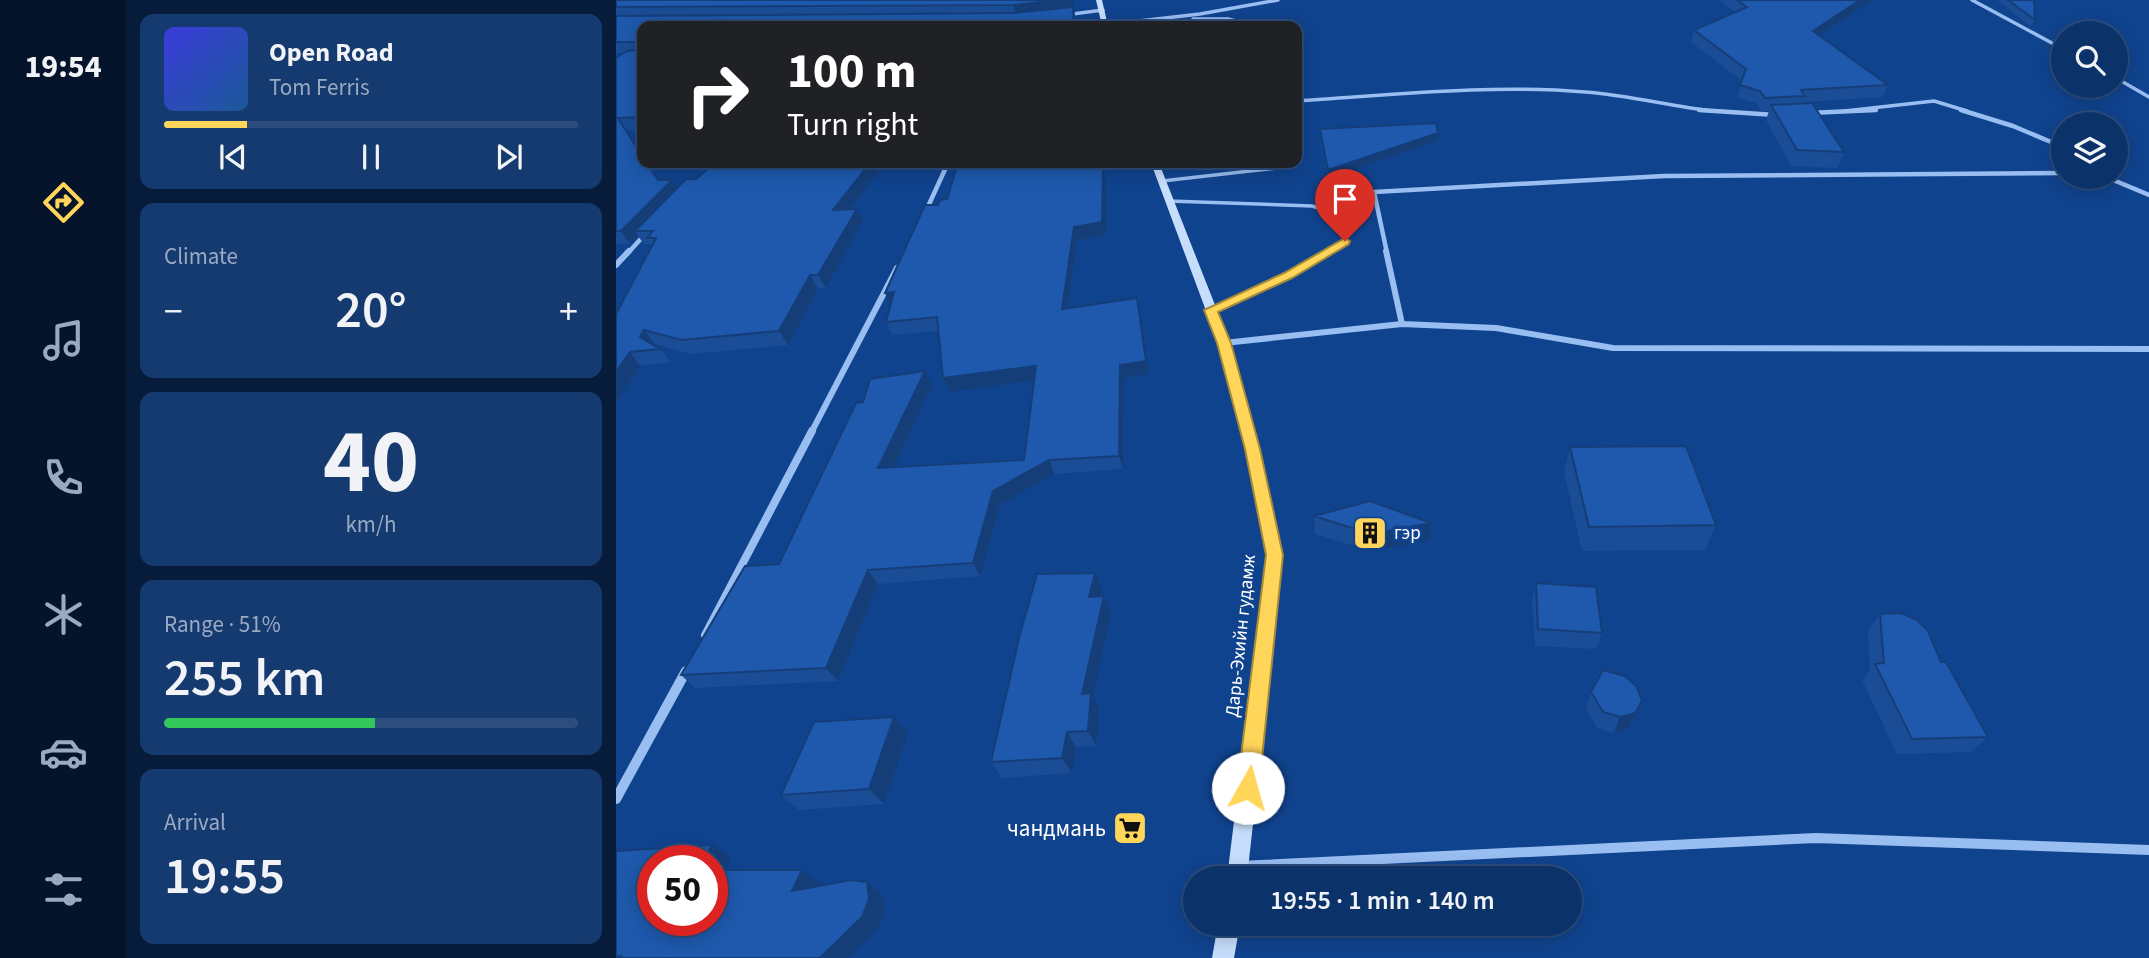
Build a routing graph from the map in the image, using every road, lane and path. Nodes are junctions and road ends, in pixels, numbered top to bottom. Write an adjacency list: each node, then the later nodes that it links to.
1 (1099, 0): 4 (main road)
2 (1278, 0): 6 (street)
3 (1972, 0): 10 (street)
4 (1103, 10): 5 (street); 7 (main road)
5 (1057, 16)
6 (1154, 20): 8 (street); 9 (street)
7 (1104, 21)
8 (1144, 21)
9 (1236, 21)
10 (2051, 43)
11 (2128, 85): 12 (street)
12 (2149, 97)
13 (1302, 101): 15 (street)
14 (1806, 113): 16 (street)
15 (1779, 115)
16 (2051, 142)
17 (946, 168): 25 (street)
18 (1157, 168): 21 (main road, Дарь-Эхийн гудамж)
19 (1277, 168): 21 (lane)
20 (2051, 173): 30 (street)
21 (1162, 181): 24 (main road, Дарь-Эхийн гудамж)
22 (2128, 186): 23 (street)
23 (2149, 195)
24 (1167, 201): 29 (main road, Дарь-Эхийн гудамж); 29 (lane)
25 (918, 225)
26 (652, 228): 28 (street)
27 (900, 262): 33 (street)
28 (616, 265)
29 (1211, 310): 31 (main road, Дарь-Эхийн гудамж)
30 (1402, 324): 31 (street); 32 (street)
31 (1224, 343): 37 (main road, Дарь-Эхийн гудамж)
32 (2149, 349)
33 (701, 642)
34 (688, 666): 35 (street)
35 (616, 799)
36 (2149, 850): 38 (street)
37 (1239, 866)
38 (1340, 866)
39 (1227, 936): 40 (main road)
40 (1223, 958)

